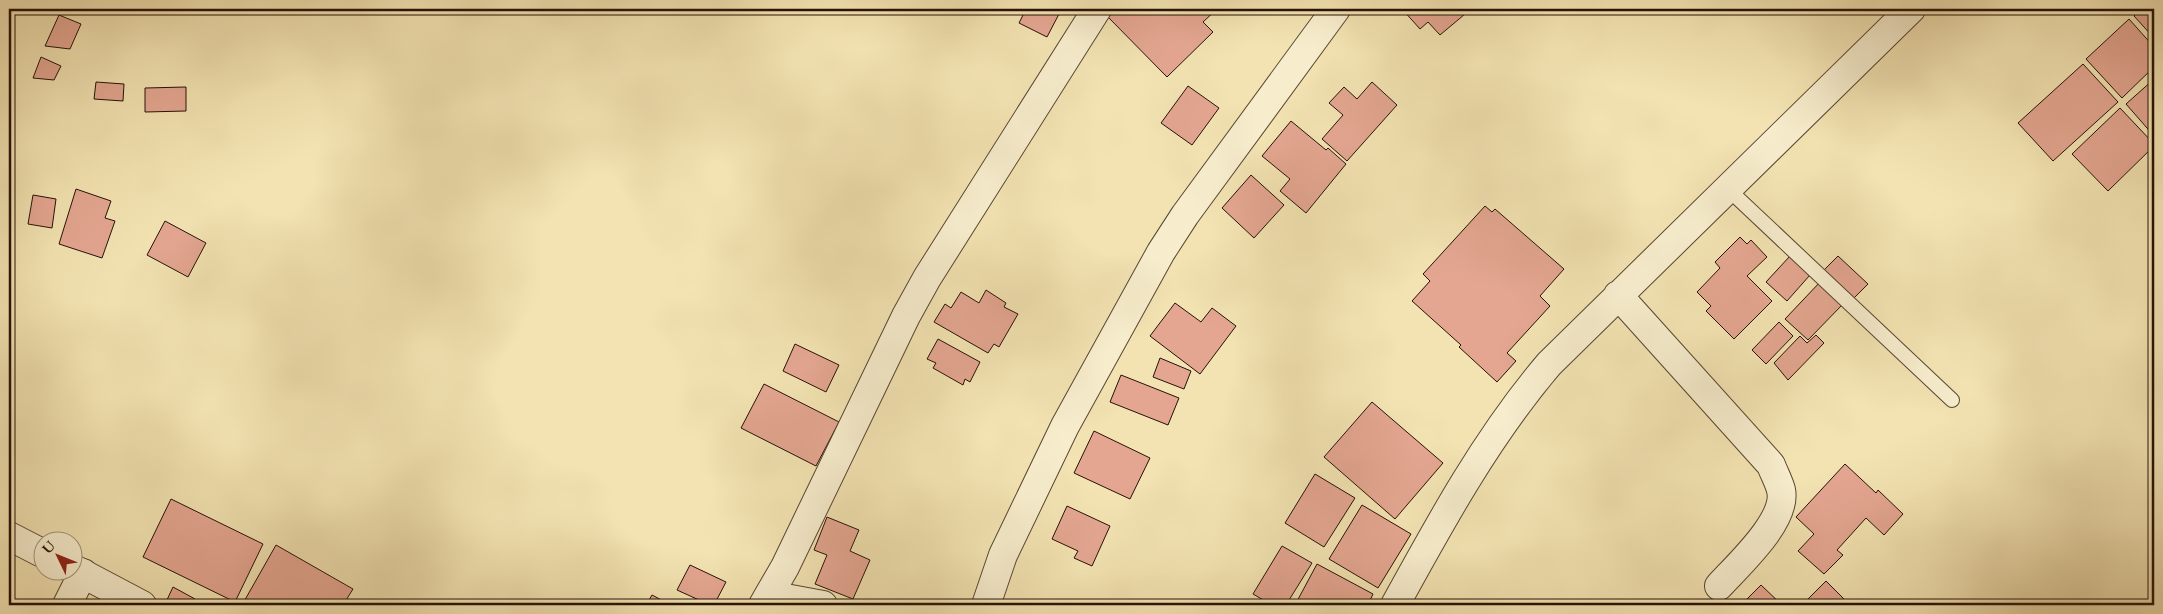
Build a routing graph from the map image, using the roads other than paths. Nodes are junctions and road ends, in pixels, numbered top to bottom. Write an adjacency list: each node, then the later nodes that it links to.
1 (1097, 9): 12 (street)
2 (1336, 9): 16 (street)
3 (1911, 9): 4 (street)
4 (1728, 189): 5 (street); 6 (lane)
5 (1618, 296): 11 (street); 17 (street)
6 (1952, 400)
7 (9, 536): 8 (street)
8 (32, 548)
9 (82, 572): 14 (street)
10 (74, 582): 13 (street)
11 (1718, 586)
12 (766, 600): 15 (street)
13 (67, 605)
14 (142, 605)
15 (824, 605)
16 (986, 605)
17 (1394, 605)

